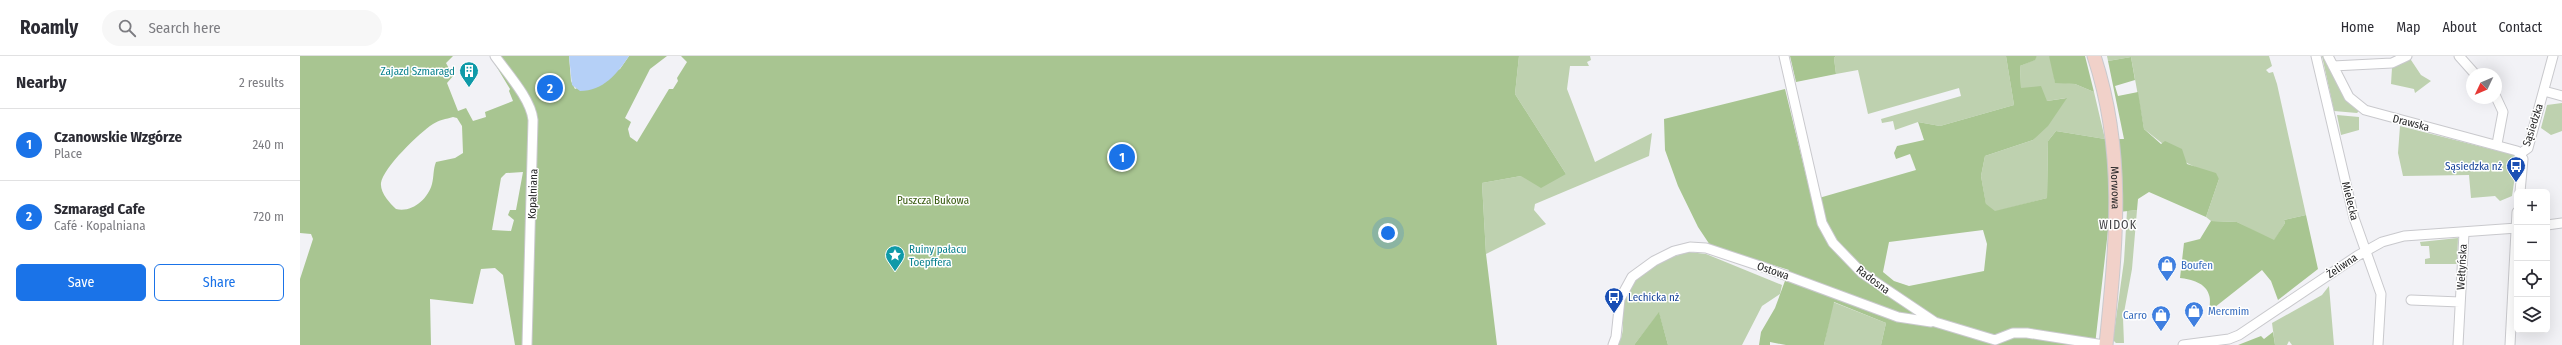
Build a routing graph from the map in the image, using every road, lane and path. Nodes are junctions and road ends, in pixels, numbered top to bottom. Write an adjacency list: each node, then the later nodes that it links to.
1 (495, 56): 26 (street, Kopalniana)
2 (1784, 56): 25 (street, Radosna)
3 (2094, 56): 28 (main road, Morwowa)
4 (2316, 56): 21 (street, Mielecka)
5 (2328, 56): 9 (street, Drawska)
6 (2407, 56): 9 (street)
7 (2459, 56): 10 (street)
8 (2553, 56): 11 (street, Sąsiedzka)
9 (2333, 66): 14 (street, Drawska)
10 (2470, 68)
11 (2544, 91): 12 (street); 15 (street, Sąsiedzka)
12 (2562, 96)
13 (2499, 104): 14 (street)
14 (2497, 144): 15 (street, Drawska)
15 (2521, 153): 16 (street, Sąsiedzka)
16 (2520, 189)
17 (2562, 224): 18 (street)
18 (2550, 225)
19 (2514, 228): 20 (street, Żeliwna)
20 (2464, 233): 21 (street, Żeliwna); 24 (street, Wełtyńska)
21 (2365, 251): 29 (street, Żeliwna); 30 (street, Mielecka)
22 (2514, 261): 32 (street)
23 (2411, 300): 24 (street, Wełtyńska)
24 (2460, 302): 31 (street, Wełtyńska)
25 (1934, 322): 27 (street, Ostowa); 28 (street, Radosna)
26 (527, 345)
27 (1613, 345)
28 (2105, 345)
29 (2183, 345)
30 (2378, 345)
31 (2458, 345)
32 (2510, 345)

